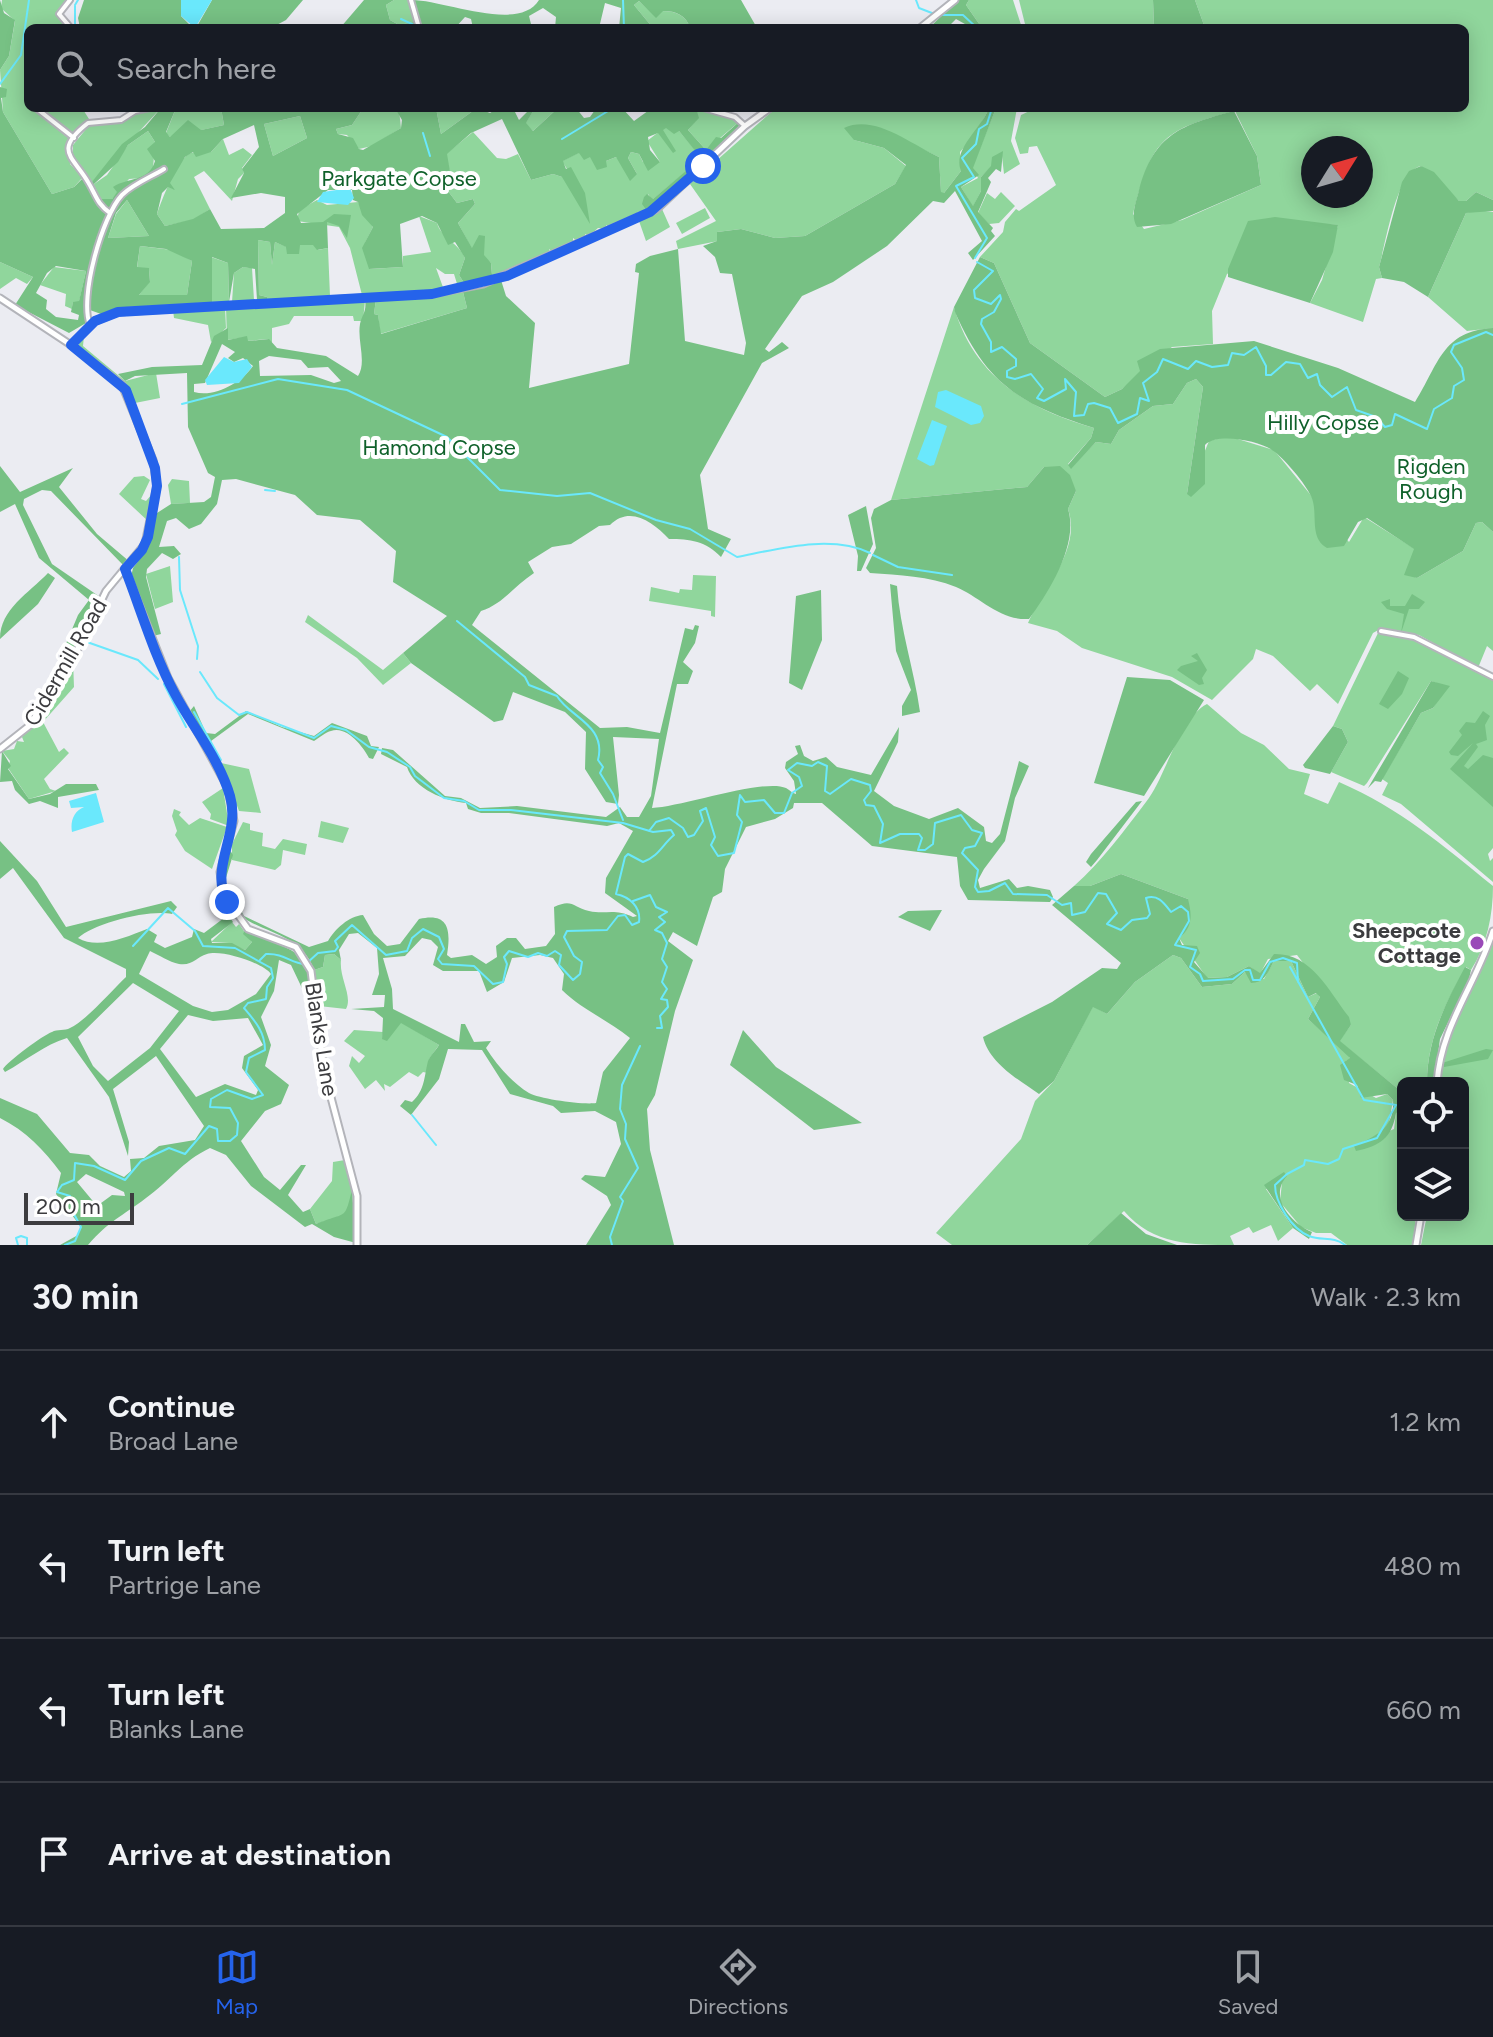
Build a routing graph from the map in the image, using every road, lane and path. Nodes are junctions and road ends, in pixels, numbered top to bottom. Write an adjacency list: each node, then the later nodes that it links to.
1 (70, 0): 4 (street)
2 (411, 0): 5 (street)
3 (955, 0): 6 (street)
4 (68, 24)
5 (418, 24)
6 (926, 24)
7 (41, 112): 12 (street)
8 (131, 112): 12 (street)
9 (717, 112): 11 (street)
10 (764, 112): 11 (street)
11 (745, 126): 16 (street)
12 (74, 138): 14 (street)
13 (164, 169): 14 (street)
14 (110, 213): 16 (street)
15 (0, 298): 17 (street, Cidermill Road)
16 (90, 325): 17 (street)
17 (71, 345): 18 (street, Cidermill Road)
18 (125, 569): 21 (street, Cidermill Road); 25 (street, Blanks Lane)
19 (1381, 631): 20 (street)
20 (1493, 677)
21 (0, 749)
22 (1493, 931): 23 (street)
23 (1437, 1077)
24 (1420, 1221): 26 (street)
25 (357, 1245)
26 (1416, 1245)

